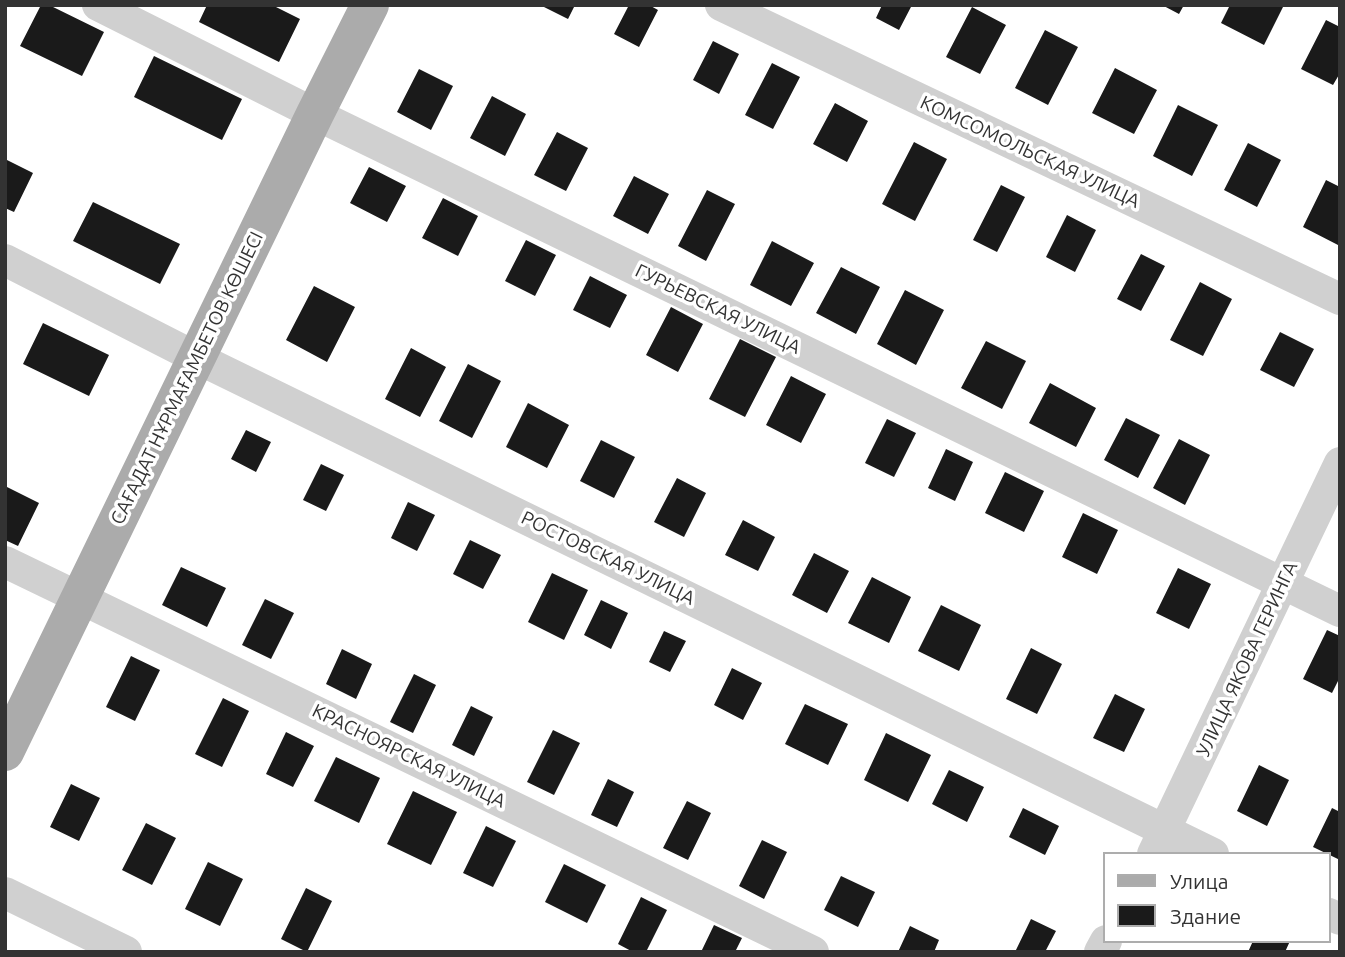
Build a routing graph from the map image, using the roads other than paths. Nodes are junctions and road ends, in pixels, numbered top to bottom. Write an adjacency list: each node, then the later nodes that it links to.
1 (98, 5): 4 (street, ГУРЬЕВСКАЯ УЛИЦА)
2 (370, 5): 4 (main road, САҒАДАТ НҰРМАҒАМБЕТОВ КӨШЕСІ)
3 (721, 5): 6 (street, КОМСОМОЛЬСКАЯ УЛИЦА)
4 (315, 114): 7 (main road, САҒАДАТ НҰРМАҒАМБЕТОВ КӨШЕСІ); 10 (street, ГУРЬЕВСКАЯ УЛИЦА)
5 (5, 260): 7 (street, РОСТОВСКАЯ УЛИЦА)
6 (1340, 299)
7 (197, 358): 11 (main road, САҒАДАТ НҰРМАҒАМБЕТОВ КӨШЕСІ); 14 (street, РОСТОВСКАЯ УЛИЦА)
8 (1340, 463): 10 (street, УЛИЦА ЯКОВА ГЕРИНГА)
9 (5, 562): 11 (street, КРАСНОЯРСКАЯ УЛИЦА)
10 (1283, 583): 12 (street, ГУРЬЕВСКАЯ УЛИЦА); 14 (street, УЛИЦА ЯКОВА ГЕРИНГА)
11 (80, 597): 13 (main road, САҒАДАТ НҰРМАҒАМБЕТОВ КӨШЕСІ); 18 (street, КРАСНОЯРСКАЯ УЛИЦА)
12 (1340, 611)
13 (5, 752)
14 (1159, 842): 15 (street, РОСТОВСКАЯ УЛИЦА)
15 (1204, 852)
16 (5, 893): 17 (street)
17 (126, 952)
18 (813, 952)

